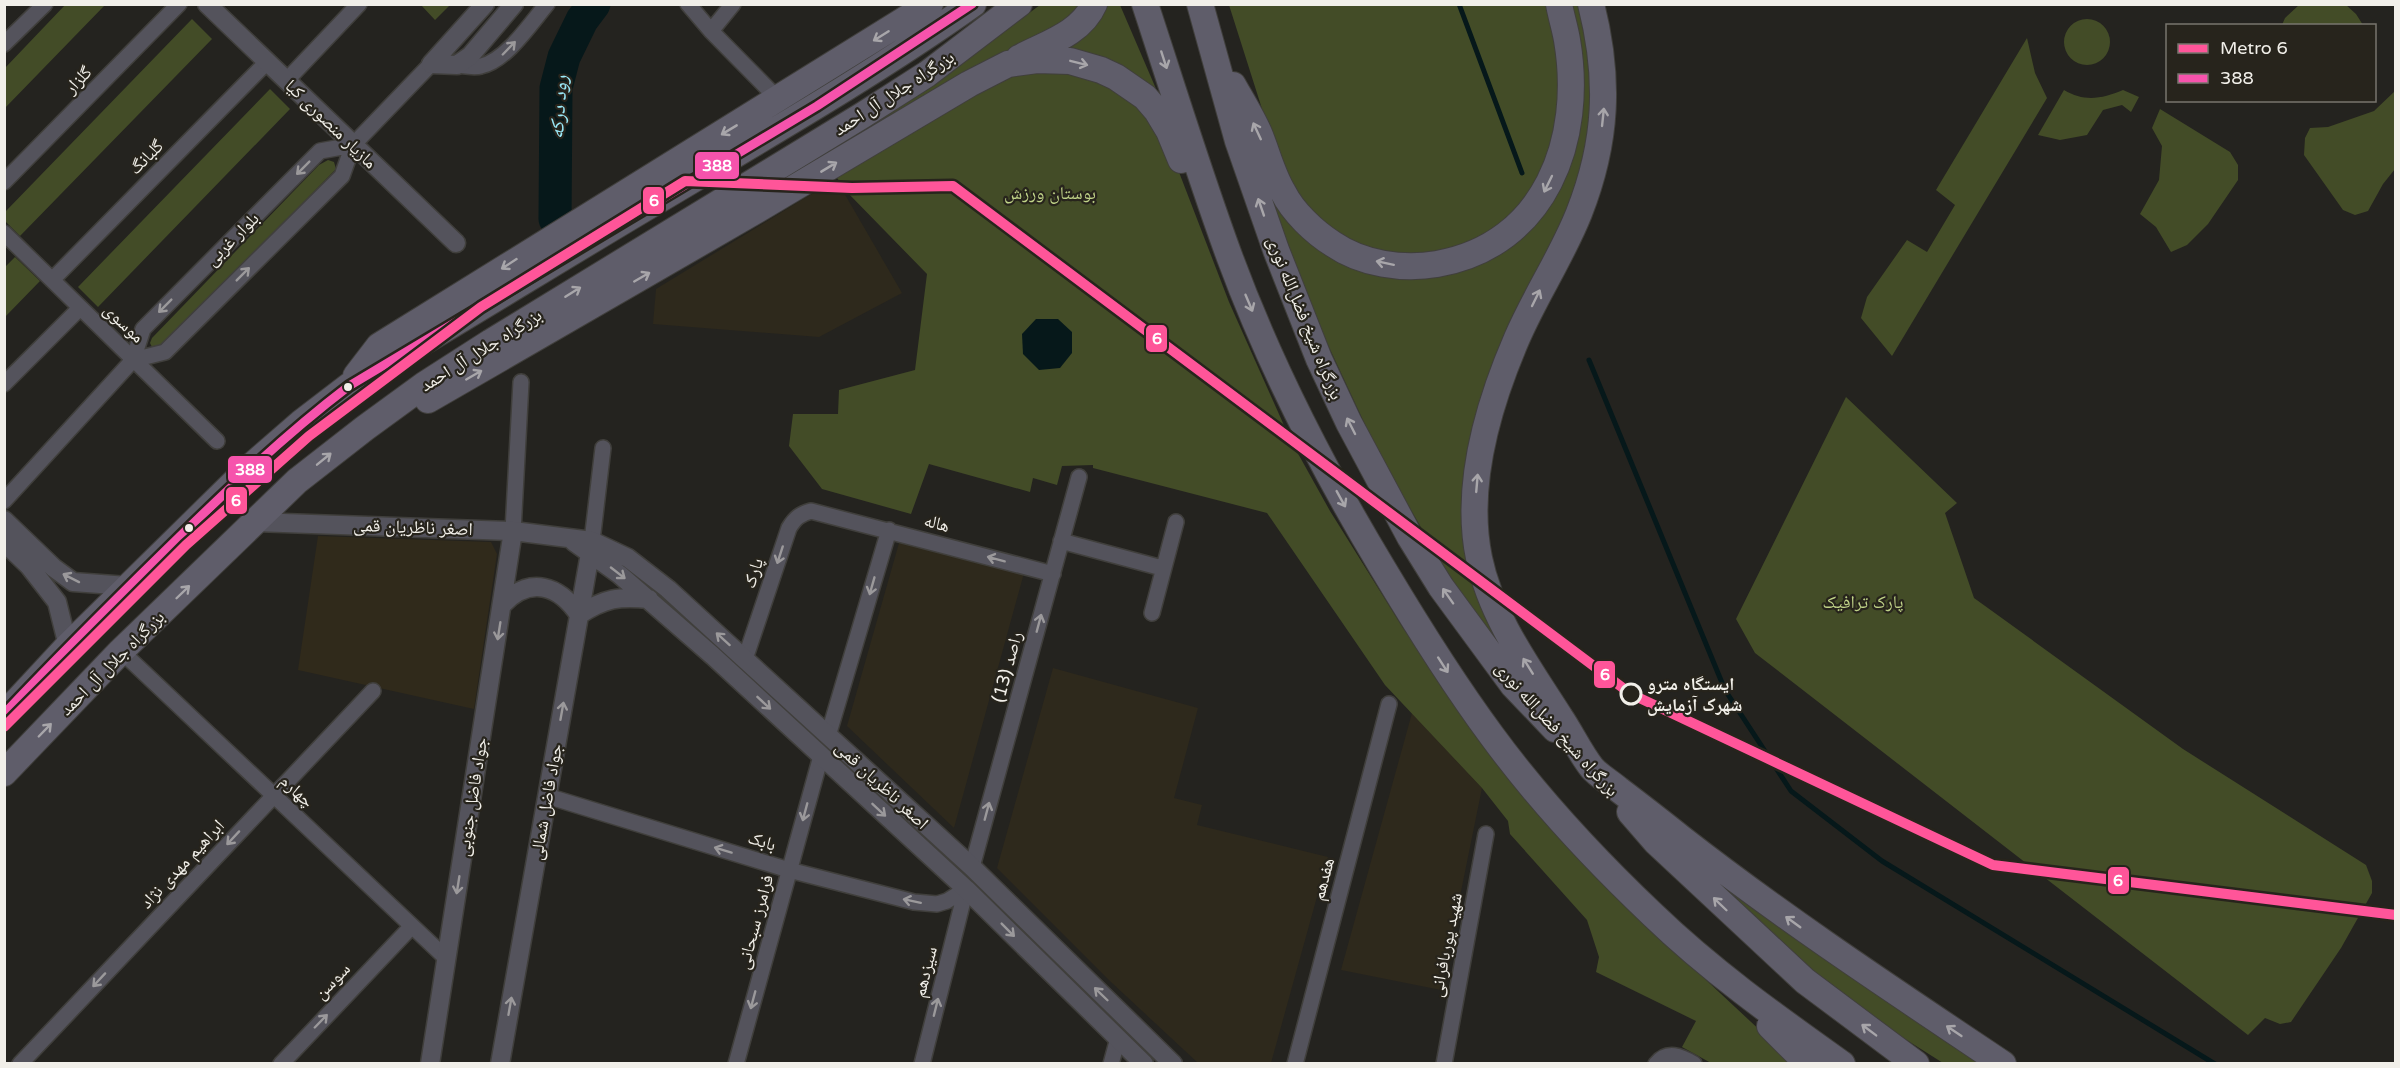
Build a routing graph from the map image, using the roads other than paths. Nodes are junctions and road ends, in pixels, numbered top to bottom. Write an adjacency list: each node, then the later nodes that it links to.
1 (45, 4): 19 (street)
2 (179, 4): 28 (street, گلزار)
3 (359, 4): 25 (street)
4 (485, 4): 22 (street, بلوار غربی)
5 (514, 4): 24 (street)
6 (547, 4): 24 (street, one-way to 6)
7 (688, 4): 18 (street)
8 (733, 4): 18 (street)
9 (930, 4): 26 (highway, one-way to 26)
10 (973, 4): 37 (highway, بزرگراه جلال آل احمد)
11 (1019, 4): 38 (highway, بزرگراه جلال آل احمد, one-way to 11)
12 (1094, 4): 23 (highway)
13 (1145, 4): 31 (highway, one-way to 31)
14 (1200, 4): 20 (highway, بزرگراه شیخ فضل‌الله نوری)
15 (1558, 4): 20 (highway, one-way to 20)
16 (1591, 4): 67 (highway, one-way to 16)
17 (210, 6): 21 (street, مازیار منصوری کیا)
18 (711, 31): 26 (street)
19 (4, 44)
20 (1214, 50): 67 (highway, بزرگراه شیخ فضل‌الله نوری, one-way to 20)
21 (267, 62): 25 (street, مازیار منصوری کیا); 32 (street, گلبانگ)
22 (431, 64): 24 (street); 27 (street, بلوار غربی)
23 (1008, 64): 31 (highway, one-way to 31); 38 (highway, one-way to 23)
24 (457, 65)
25 (286, 81): 27 (street, مازیار منصوری کیا)
26 (779, 100): 37 (highway, one-way to 37)
27 (353, 145): 30 (street, مازیار منصوری کیا); 34 (street, بلوار غربی, one-way to 27); 34 (street, بلوار غربی, one-way to 34)
28 (4, 182)
29 (6, 237): 32 (street, موسوی)
30 (456, 243)
31 (1230, 259): 77 (highway, one-way to 77)
32 (52, 280): 33 (street, موسوی)
33 (80, 308): 34 (street, موسوی); 36 (street)
34 (134, 360): 39 (street, موسوی); 42 (street, بلوار غربی)
35 (521, 382): 48 (street)
36 (4, 384)
37 (349, 386): 54 (highway, بزرگراه جلال آل احمد)
38 (364, 428): 45 (highway, بزرگراه جلال آل احمد, one-way to 38)
39 (217, 441)
40 (603, 448): 51 (street)
41 (1079, 477): 49 (street, راصد (13))
42 (4, 501)
43 (812, 511): 47 (street, هاله); 61 (street, پارک, one-way to 61)
44 (4, 520): 54 (street, one-way to 44)
45 (255, 522): 48 (street, اصغر ناظریان قمی); 60 (highway, بزرگراه جلال آل احمد, one-way to 45)
46 (1176, 522): 52 (street)
47 (889, 530): 53 (street, هاله, one-way to 47); 65 (street, one-way to 65)
48 (513, 531): 51 (street, اصغر ناظریان قمی); 56 (street, جواد فاضل جنوبی)
49 (1061, 541): 52 (street); 53 (street, راصد (13))
50 (4, 542): 59 (street)
51 (591, 547): 55 (street, اصغر ناظریان قمی, one-way to 55); 58 (street, جواد فاضل شمالی); 61 (street, اصغر ناظریان قمی, one-way to 51)
52 (1162, 568): 57 (street)
53 (1053, 574): 72 (street, راصد (13), one-way to 53)
54 (128, 586): 59 (highway, بزرگراه جلال آل احمد)
55 (649, 599): 58 (street); 66 (street, اصغر ناظریان قمی, one-way to 66)
56 (503, 604): 58 (street); 76 (street, جواد فاضل جنوبی, one-way to 76)
57 (1152, 613)
58 (579, 615): 70 (street, جواد فاضل شمالی, one-way to 58)
59 (68, 646): 64 (highway, بزرگراه جلال آل احمد)
60 (121, 651): 68 (highway, بزرگراه جلال آل احمد, one-way to 60); 69 (street, چهارم)
61 (746, 659): 65 (street, اصغر ناظریان قمی)
62 (372, 691): 69 (street, ابراهیم مهدی نژاد)
63 (1389, 704): 89 (street, هفدهم)
64 (4, 715)
65 (828, 735): 66 (street); 72 (street, اصغر ناظریان قمی)
66 (821, 756): 73 (street, فرامرز سبحانی, one-way to 73); 74 (street, اصغر ناظریان قمی, one-way to 74)
67 (1593, 769): 95 (highway, بزرگراه شیخ فضل‌الله نوری, one-way to 67); 96 (highway, one-way to 67)
68 (4, 772)
69 (273, 795): 75 (street, چهارم); 80 (street, ابراهیم مهدی نژاد, one-way to 80)
70 (547, 796): 73 (street, بابک, one-way to 70); 83 (street, جواد فاضل شمالی, one-way to 70)
71 (1486, 834): 90 (street, شهید پوربافرانی)
72 (972, 867): 74 (street); 78 (street, اصغر ناظریان قمی, one-way to 72)
73 (789, 870): 74 (street, بابک, one-way to 73); 84 (street, فرامرز سبحانی, one-way to 84)
74 (966, 889): 79 (street, اصغر ناظریان قمی, one-way to 79); 85 (street, سیزدهم, one-way to 74)
75 (412, 926): 76 (street, چهارم); 81 (street, سوسن, one-way to 75)
76 (447, 959): 82 (street, جواد فاضل جنوبی)
77 (1736, 988): 93 (highway); 94 (highway)
78 (1127, 1020): 79 (street); 88 (street, اصغر ناظریان قمی)
79 (1118, 1038): 86 (street); 87 (street, اصغر ناظریان قمی)
80 (20, 1064)
81 (281, 1064)
82 (430, 1064)
83 (500, 1064)
84 (736, 1064)
85 (922, 1064)
86 (1111, 1064)
87 (1144, 1064)
88 (1173, 1064)
89 (1295, 1064)
90 (1444, 1064)
91 (1656, 1064): 92 (street)
92 (1694, 1064)
93 (1808, 1064)
94 (1842, 1064)
95 (1916, 1064)
96 (2003, 1064)

